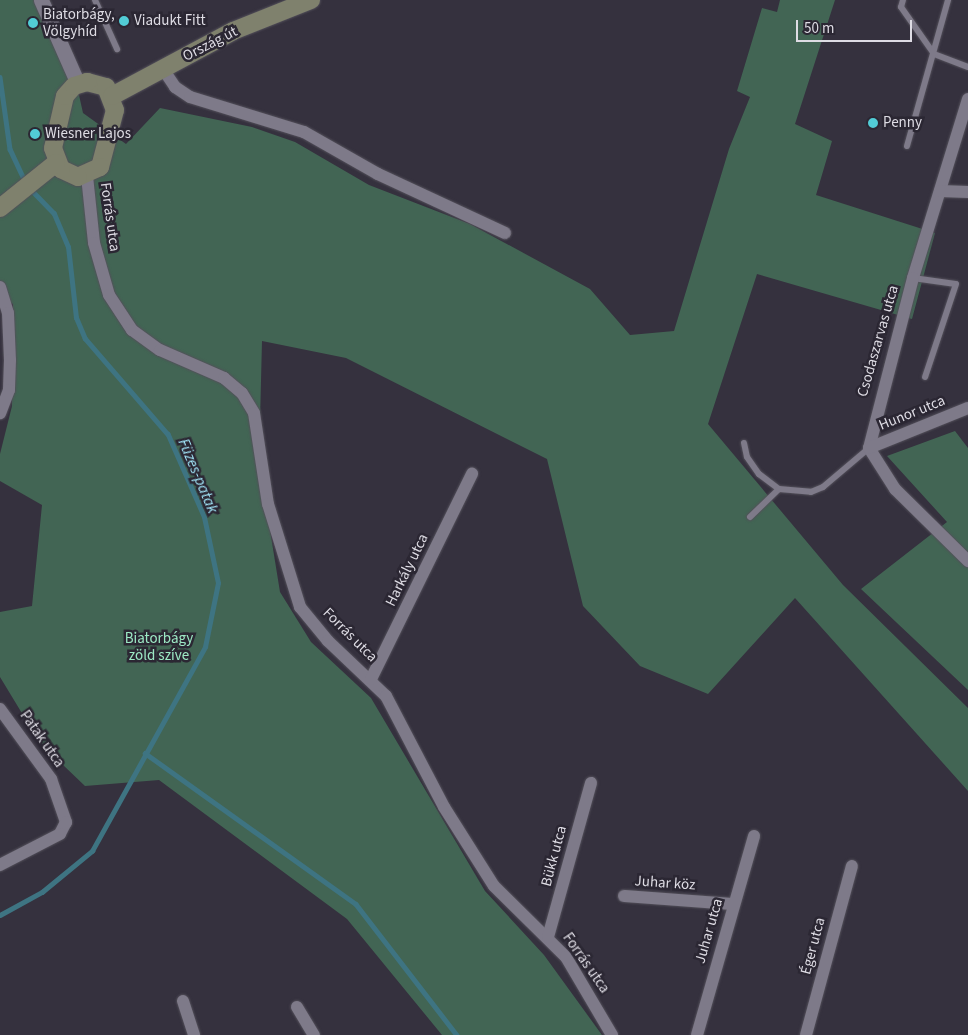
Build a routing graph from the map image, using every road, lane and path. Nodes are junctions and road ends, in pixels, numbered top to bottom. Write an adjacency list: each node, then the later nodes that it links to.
1 (40, 0): 10 (street)
2 (95, 0): 6 (lane)
3 (310, 0): 9 (main road, Ország út)
4 (903, 0): 7 (lane)
5 (948, 0): 7 (lane)
6 (117, 49)
7 (934, 54): 8 (lane); 14 (lane)
8 (968, 67)
9 (163, 69): 11 (main road, Ország út); 20 (street)
10 (78, 84): 11 (main road); 15 (main road)
11 (112, 96): 16 (main road)
12 (968, 99): 13 (street, Csodaszarvas utca)
13 (964, 124): 17 (street, Csodaszarvas utca)
14 (907, 146)
15 (56, 164): 16 (main road); 19 (main road)
16 (87, 176): 32 (street, Forrás utca)
17 (940, 191): 18 (street); 21 (street, Csodaszarvas utca)
18 (968, 192)
19 (0, 208)
20 (504, 234)
21 (913, 278): 23 (lane); 27 (street, Csodaszarvas utca)
22 (0, 287): 25 (street)
23 (925, 377)
24 (968, 408): 27 (street, Hunor utca)
25 (0, 414)
26 (744, 443): 29 (lane)
27 (869, 448): 29 (lane); 31 (street)
28 (472, 474): 32 (street, Harkály utca)
29 (779, 489): 30 (lane)
30 (750, 517)
31 (968, 560)
32 (371, 679): 40 (street, Forrás utca)
33 (1, 710): 36 (street, Patak utca)
34 (591, 783): 40 (street, Bükk utca)
35 (754, 836): 39 (street, Juhar utca)
36 (0, 865)
37 (852, 866): 47 (street, Éger utca)
38 (624, 896): 39 (street, Juhar köz)
39 (733, 904): 46 (street, Juhar utca)
40 (548, 937): 45 (street, Forrás utca)
41 (182, 1001): 43 (street)
42 (297, 1007): 44 (street)
43 (194, 1035)
44 (314, 1035)
45 (612, 1035)
46 (697, 1035)
47 (806, 1035)

